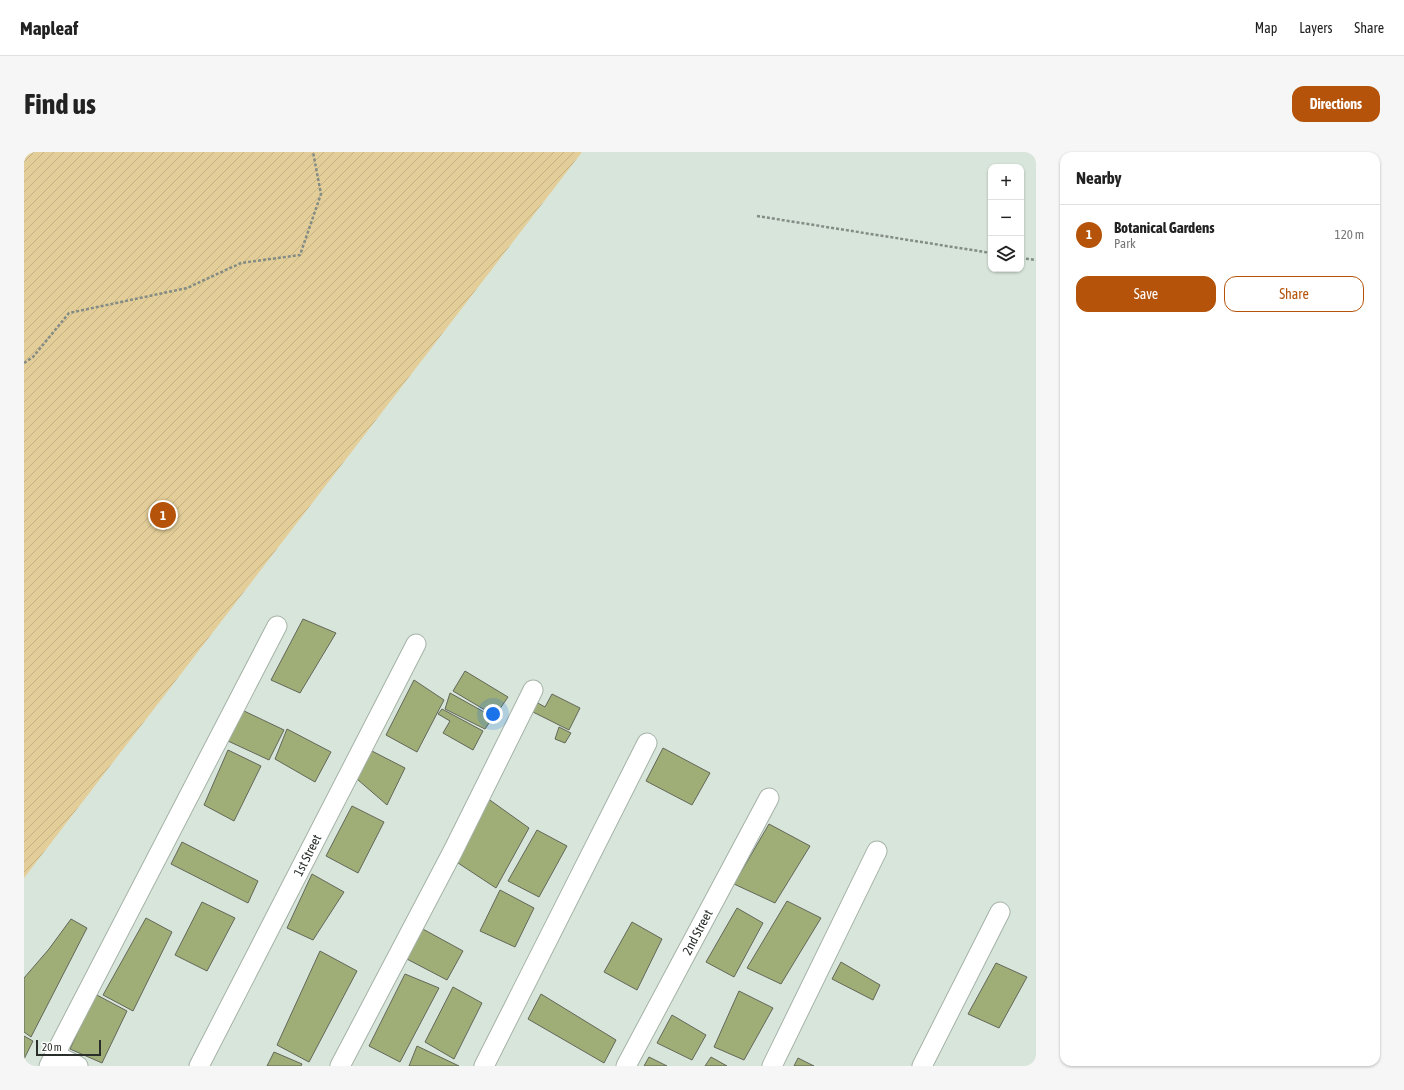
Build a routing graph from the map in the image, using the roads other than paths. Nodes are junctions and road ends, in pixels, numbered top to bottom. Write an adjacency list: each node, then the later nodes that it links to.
1 (277, 626): 8 (street)
2 (416, 644): 10 (street, 1st Street)
3 (533, 690): 11 (street)
4 (647, 743): 12 (street)
5 (769, 798): 13 (street, 2nd Street)
6 (877, 851): 14 (street)
7 (1000, 912): 15 (street)
8 (52, 1061): 9 (street)
9 (78, 1066)
10 (199, 1066)
11 (340, 1066)
12 (484, 1066)
13 (626, 1066)
14 (772, 1066)
15 (922, 1066)

